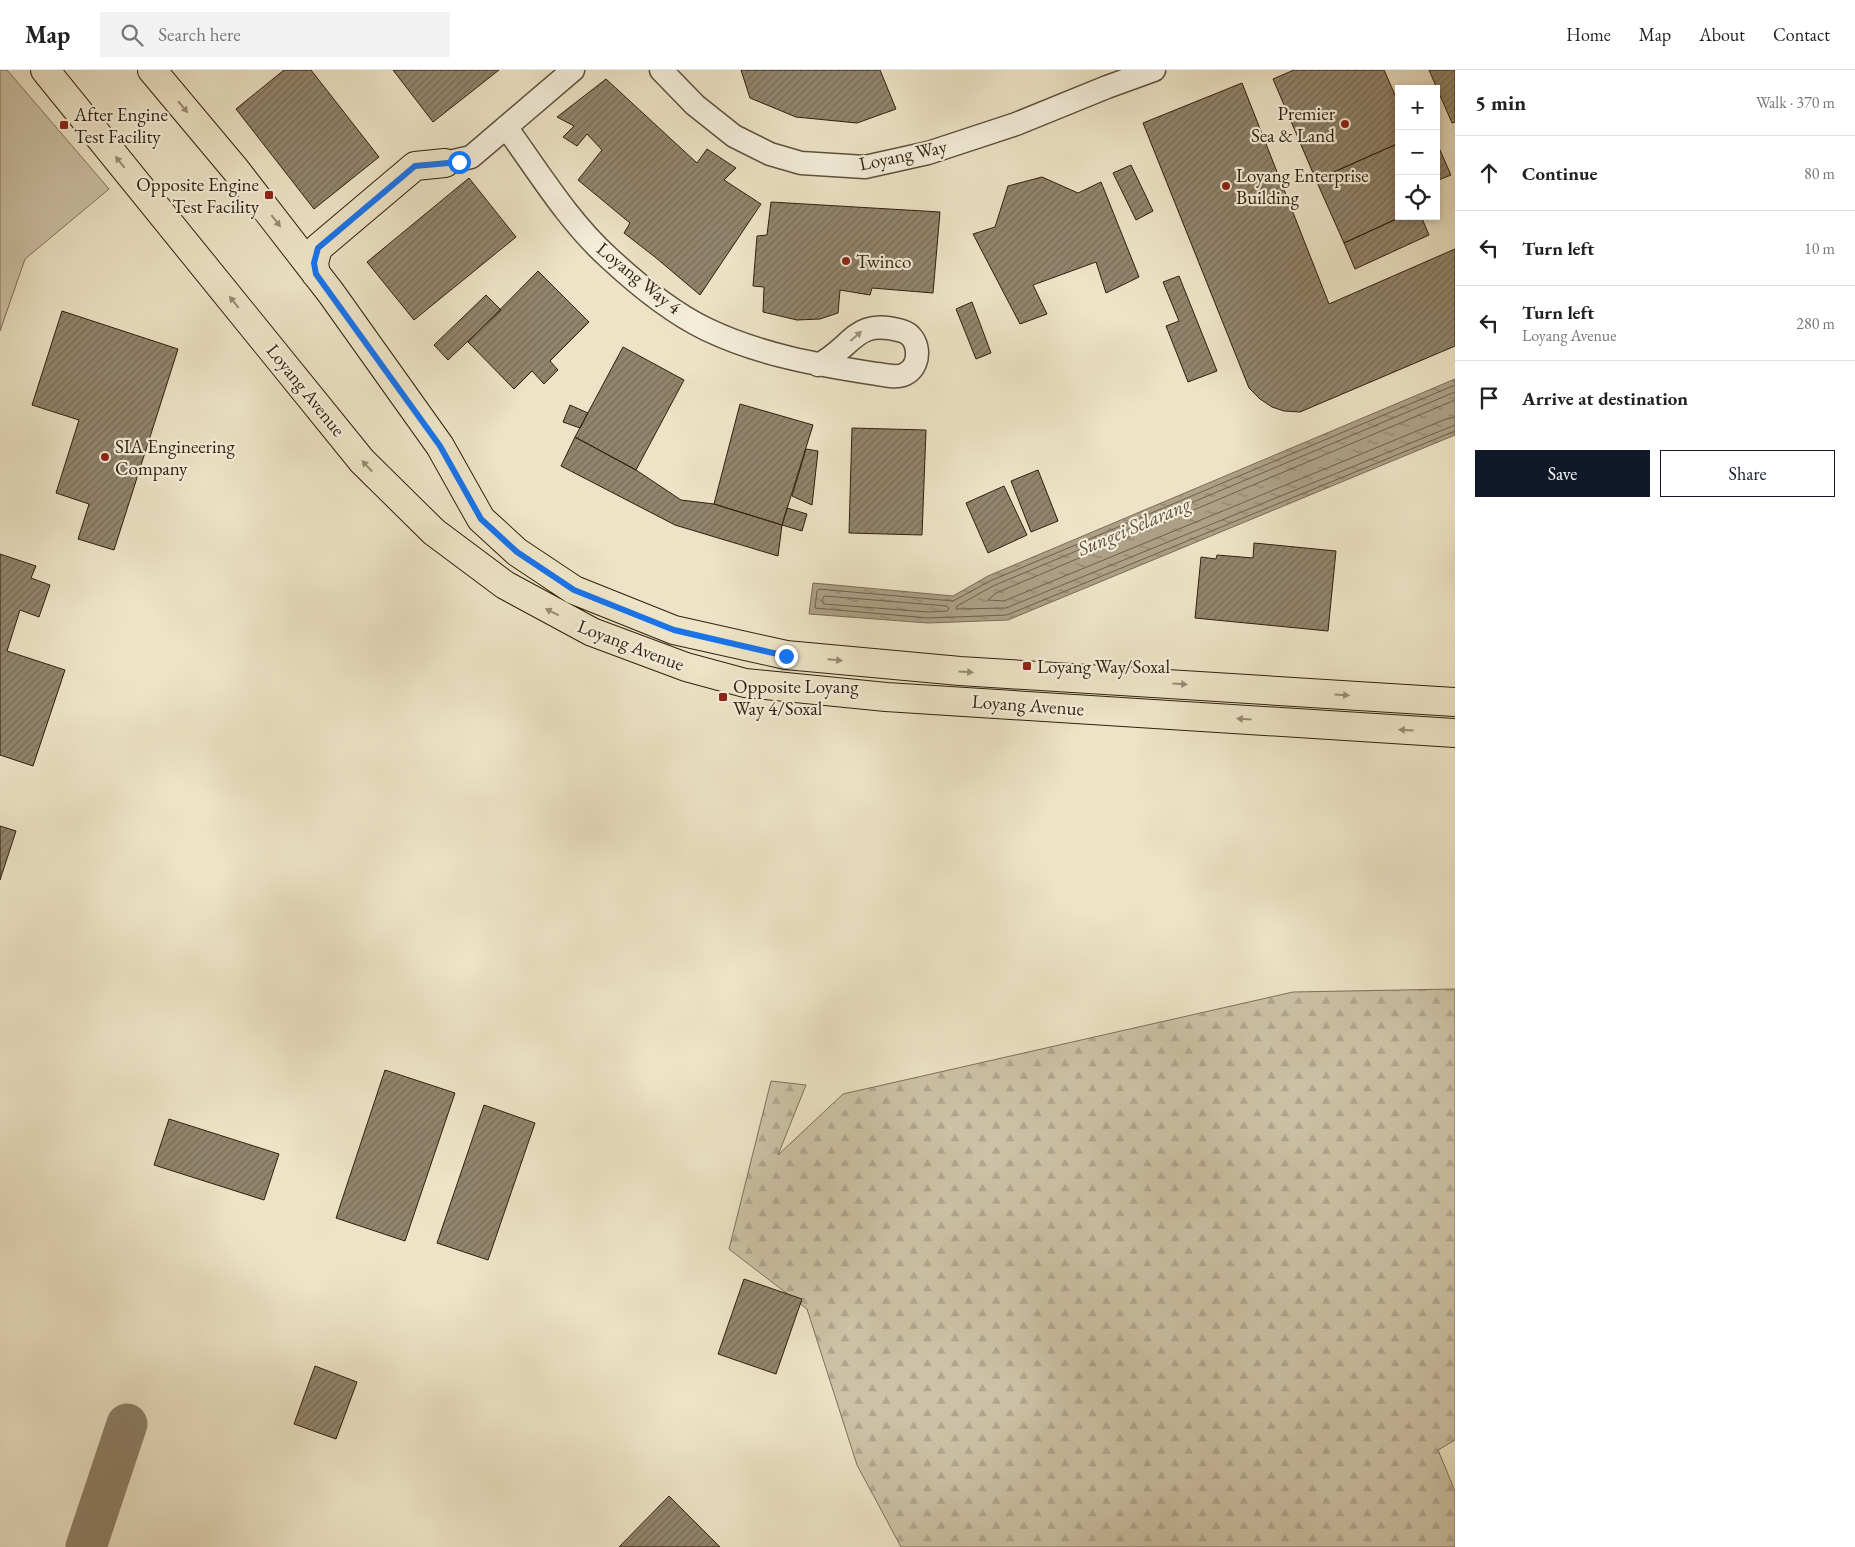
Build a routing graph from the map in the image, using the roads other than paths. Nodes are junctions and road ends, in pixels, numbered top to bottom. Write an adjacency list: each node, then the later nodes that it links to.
1 (44, 70): 11 (main road, Loyang Avenue, one-way to 1)
2 (152, 70): 8 (main road, Loyang Avenue, one-way to 8)
3 (573, 70): 6 (street)
4 (1154, 70): 5 (street, Loyang Way)
5 (664, 72)
6 (506, 127): 7 (street); 9 (street, Loyang Way 4)
7 (445, 163): 8 (main road)
8 (316, 274): 10 (main road, Loyang Avenue, one-way to 10)
9 (818, 365)
10 (1455, 702)
11 (1455, 733)

